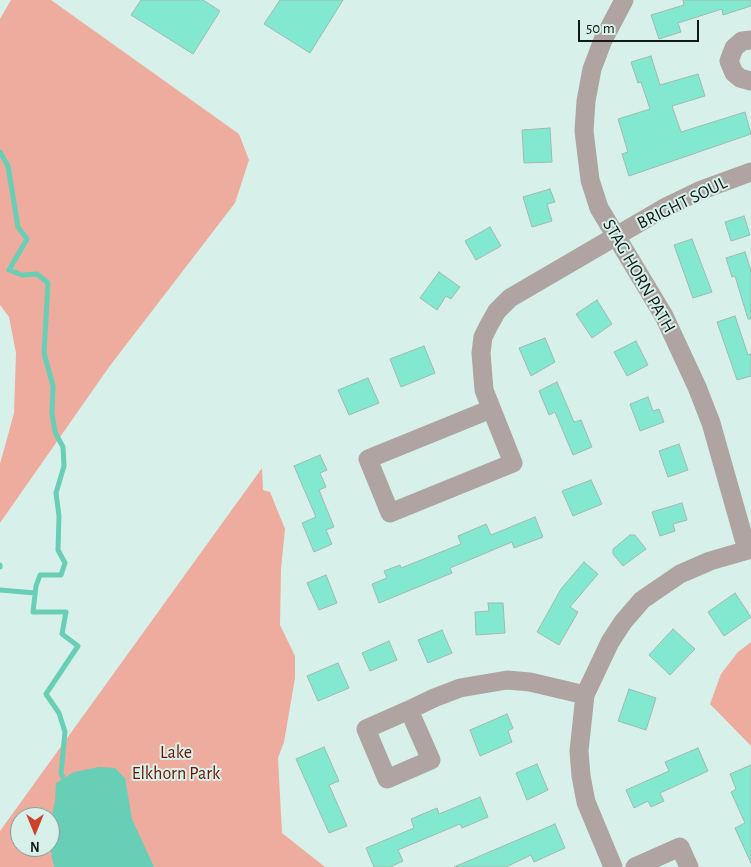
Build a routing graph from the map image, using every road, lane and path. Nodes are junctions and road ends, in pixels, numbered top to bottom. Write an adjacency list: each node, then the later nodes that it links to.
1 (624, 0): 5 (street, STAG HORN PATH)
2 (751, 40): 3 (street)
3 (751, 81)
4 (751, 172): 5 (street, BRIGHT SOUL)
5 (615, 237): 6 (street, BRIGHT SOUL); 7 (street, STAG HORN PATH)
6 (491, 409): 6 (street, BRIGHT SOUL)
7 (749, 549): 8 (street)
8 (585, 695): 9 (street); 10 (street)
9 (409, 710)
10 (613, 867)
11 (635, 867): 12 (street)
12 (689, 867)

